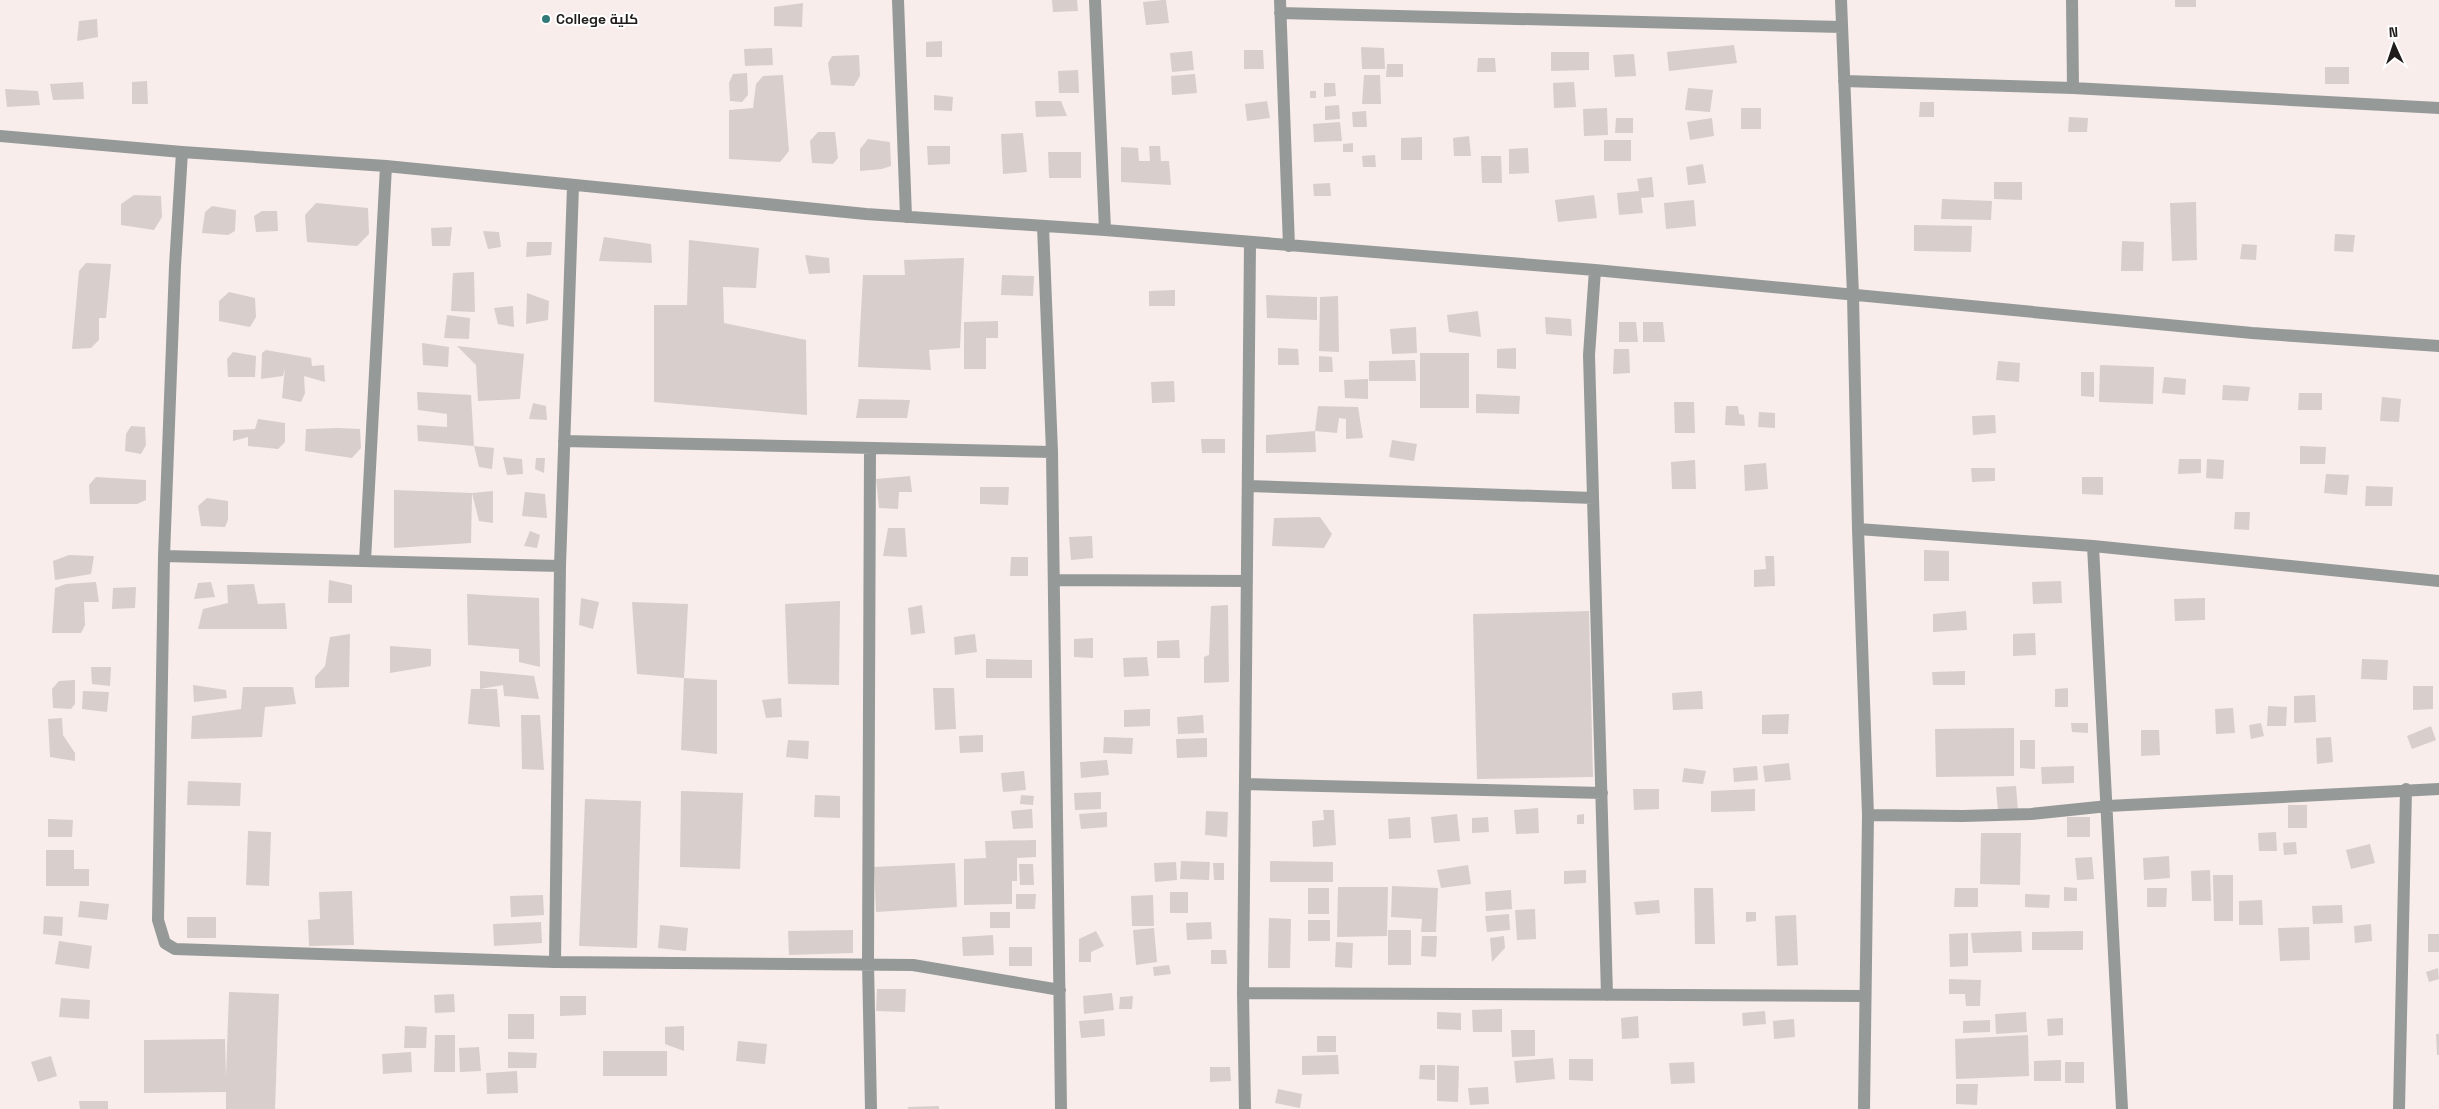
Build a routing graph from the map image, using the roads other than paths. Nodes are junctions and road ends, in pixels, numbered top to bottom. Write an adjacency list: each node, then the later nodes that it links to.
1 (898, 0): 15 (street)
2 (1095, 0): 17 (street)
3 (1280, 0): 6 (street)
4 (1841, 0): 7 (street)
5 (2072, 0): 9 (street)
6 (1280, 14): 7 (street); 19 (street)
7 (1842, 27): 8 (street)
8 (1844, 81): 9 (street); 21 (street)
9 (2073, 88): 10 (street)
10 (2439, 108)
11 (0, 136): 12 (street)
12 (182, 152): 13 (street); 30 (street)
13 (386, 166): 14 (street); 31 (street)
14 (573, 186): 15 (street); 23 (street)
15 (906, 217): 16 (street)
16 (1043, 226): 17 (street); 25 (street)
17 (1105, 230): 18 (street)
18 (1250, 243): 19 (street); 26 (street)
19 (1289, 246): 20 (street)
20 (1595, 270): 21 (street); 27 (street)
21 (1853, 295): 22 (street); 28 (street)
22 (2439, 346)
23 (564, 441): 24 (street); 32 (street)
24 (870, 448): 25 (street); 43 (street)
25 (1052, 452): 33 (street)
26 (1248, 486): 27 (street); 34 (street)
27 (1593, 498): 39 (street)
28 (1858, 529): 29 (street); 41 (street)
29 (2094, 546): 35 (street); 40 (street)
30 (164, 556): 31 (street); 42 (street)
31 (365, 561): 32 (street)
32 (560, 566): 42 (street)
33 (1054, 580): 34 (street); 44 (street)
34 (1246, 581): 36 (street)
35 (2439, 581)
36 (1245, 784): 39 (street); 45 (street)
37 (2406, 789): 38 (street); 40 (street); 53 (street)
38 (2439, 789)
39 (1602, 793): 46 (street)
40 (2108, 806): 41 (street); 52 (street)
41 (1868, 815): 47 (street)
42 (555, 962): 43 (street)
43 (868, 963): 44 (street); 48 (street)
44 (1060, 990): 49 (street)
45 (1243, 993): 46 (street); 50 (street)
46 (1607, 995): 47 (street)
47 (1866, 996): 51 (street)
48 (871, 1109)
49 (1061, 1109)
50 (1245, 1109)
51 (1864, 1109)
52 (2122, 1109)
53 (2399, 1109)

